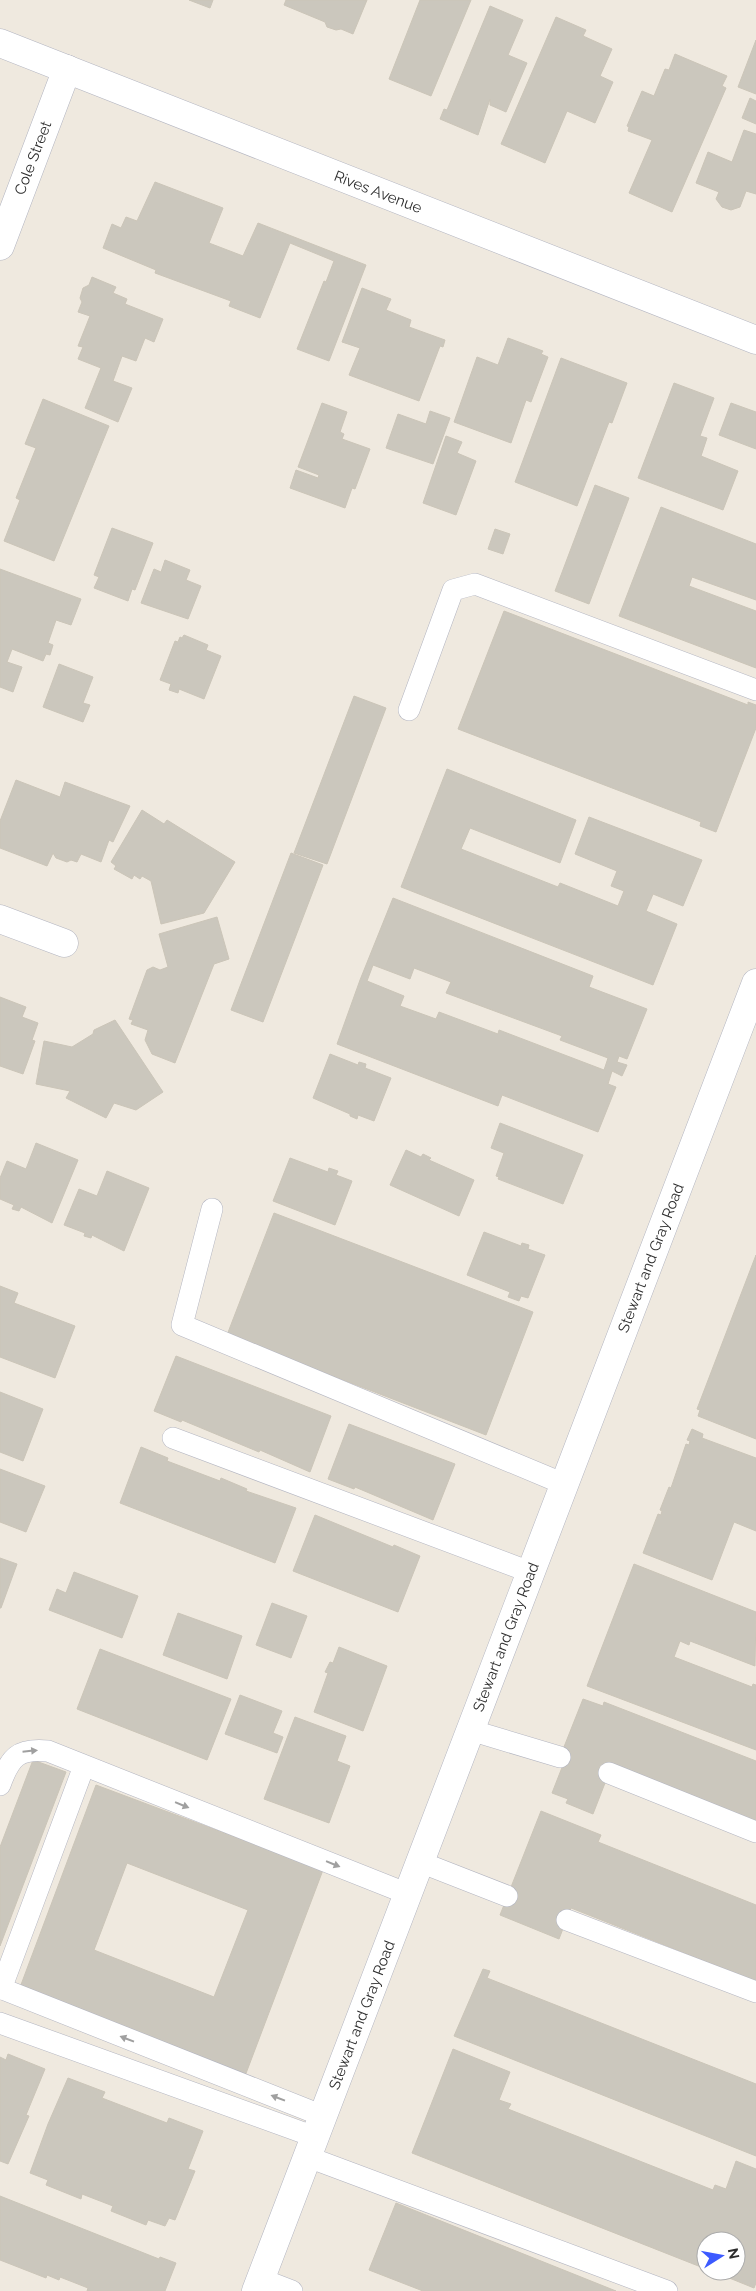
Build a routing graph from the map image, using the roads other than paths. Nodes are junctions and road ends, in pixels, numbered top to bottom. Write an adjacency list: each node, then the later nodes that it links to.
1 (0, 43): 2 (main road, Rives Avenue)
2 (67, 69): 3 (main road, Cole Street); 4 (main road, Rives Avenue)
3 (0, 246)
4 (756, 340)
5 (756, 690): 6 (lane)
6 (409, 710)
7 (0, 919): 8 (main road)
8 (64, 944)
9 (756, 983): 12 (main road, Stewart and Gray Road)
10 (212, 1209): 12 (lane)
11 (173, 1438): 13 (lane)
12 (564, 1484): 13 (main road, Stewart and Gray Road)
13 (530, 1572): 14 (main road, Stewart and Gray Road)
14 (470, 1730): 15 (lane); 20 (main road, Stewart and Gray Road)
15 (560, 1757)
16 (84, 1766): 18 (lane, one-way to 16); 21 (lane, one-way to 21); 24 (lane)
17 (609, 1773): 19 (lane)
18 (0, 1785)
19 (756, 1832)
20 (420, 1862): 21 (main road, Stewart and Gray Road); 22 (lane)
21 (408, 1894): 27 (main road, Stewart and Gray Road)
22 (507, 1896)
23 (567, 1920): 25 (lane)
24 (0, 1989): 27 (lane, one-way to 24)
25 (756, 1992)
26 (0, 2023): 27 (lane)
27 (315, 2137): 28 (main road, Stewart and Gray Road); 30 (lane)
28 (259, 2285): 29 (lane)
29 (292, 2291)
30 (667, 2291)

